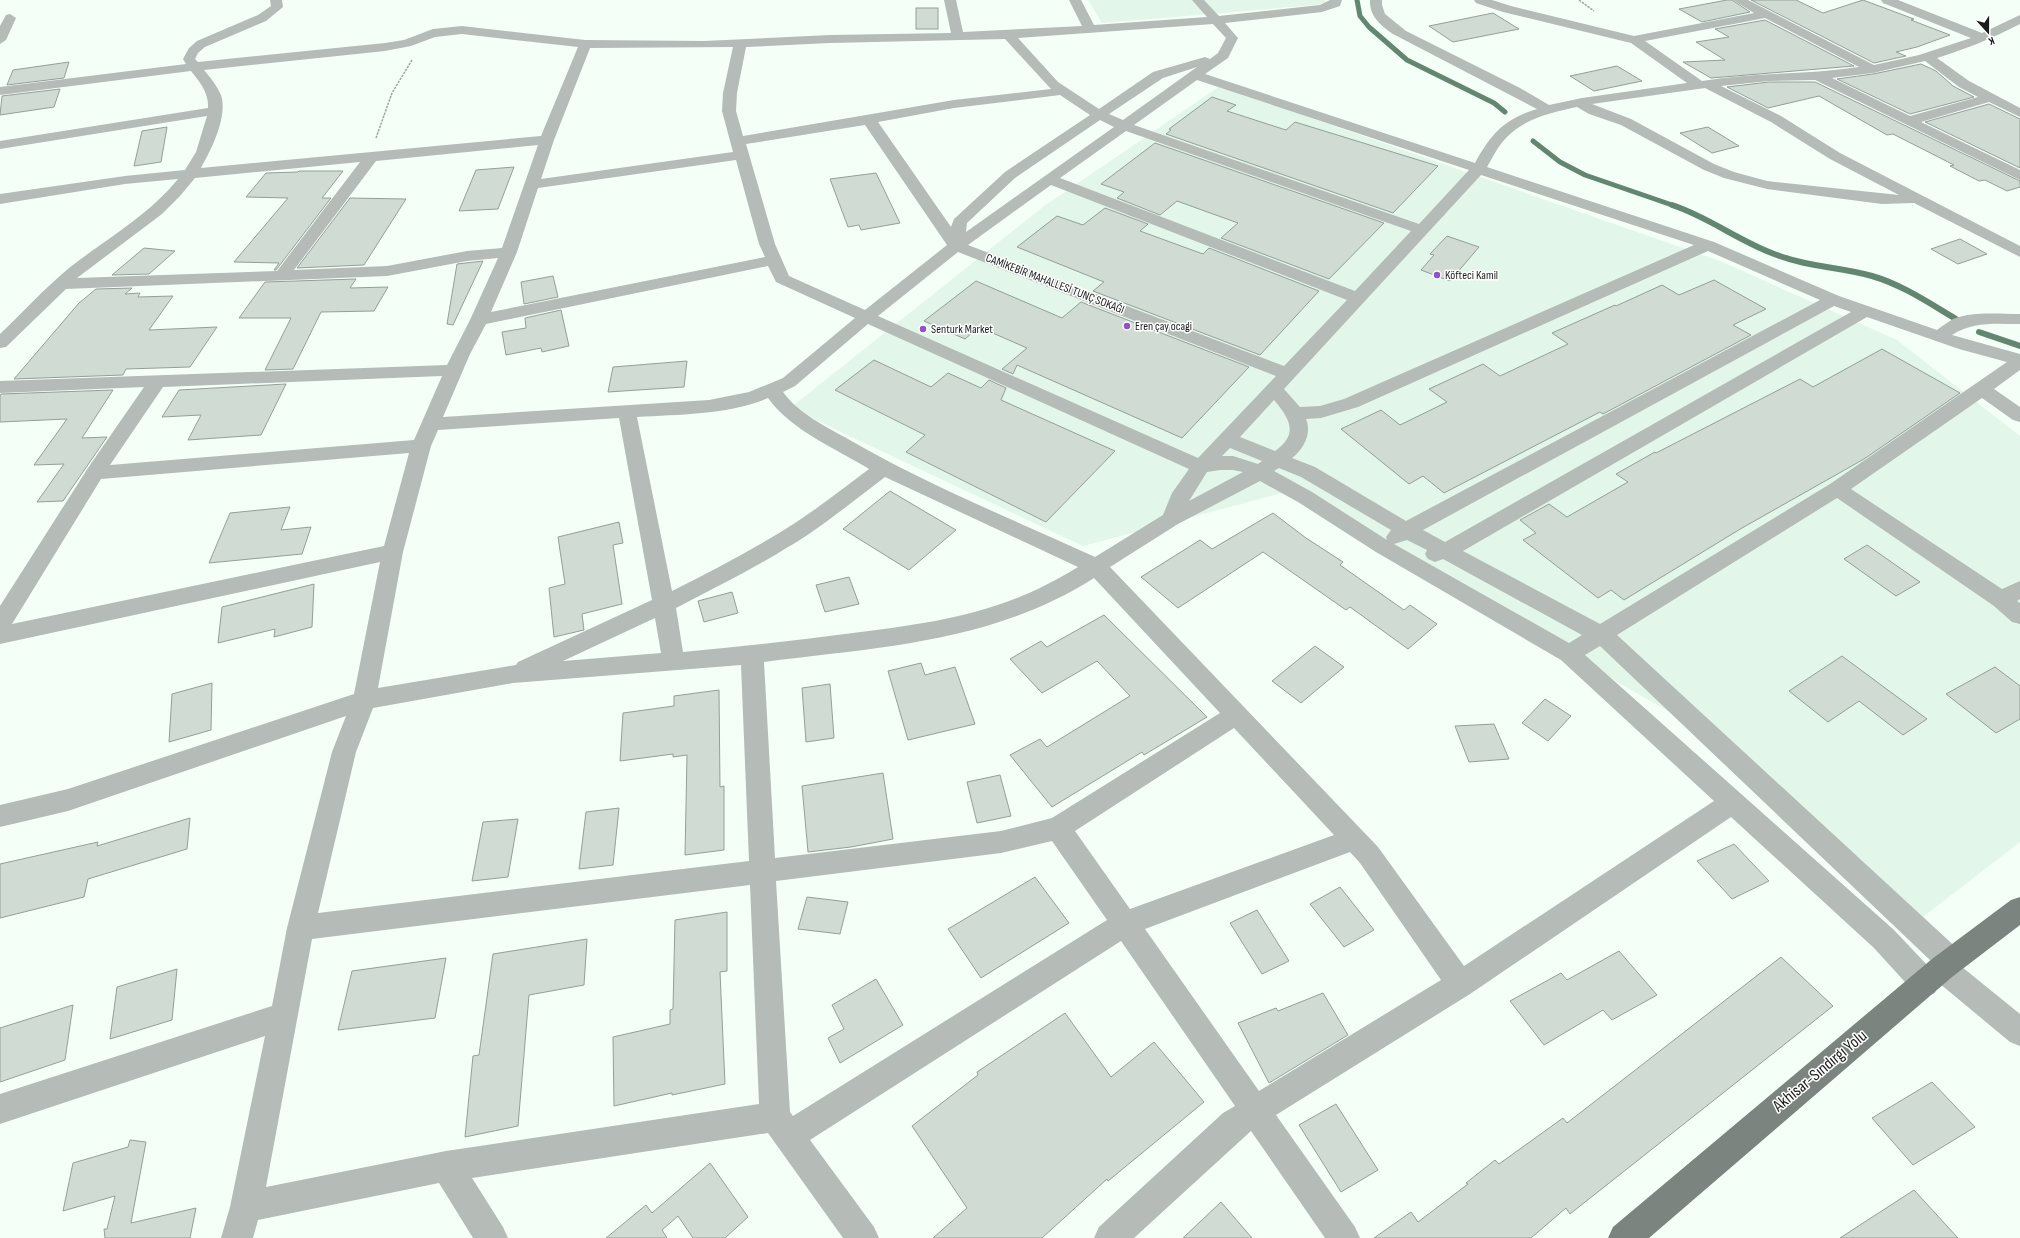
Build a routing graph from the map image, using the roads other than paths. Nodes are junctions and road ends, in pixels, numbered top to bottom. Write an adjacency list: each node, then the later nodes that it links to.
1 (276, 0): 24 (street)
2 (950, 0): 16 (street)
3 (1075, 0): 14 (street)
4 (1198, 0): 13 (street)
5 (1336, 0): 13 (street)
6 (1376, 0): 33 (street)
7 (1739, 0): 10 (street)
8 (1887, 0): 17 (street)
9 (1483, 1): 19 (street)
10 (1766, 14): 19 (street); 25 (street)
11 (10, 18): 18 (street)
12 (2020, 18): 17 (street)
13 (1215, 20): 14 (street); 22 (street)
14 (1090, 29): 15 (street)
15 (1008, 35): 16 (street); 30 (street)
16 (958, 36): 21 (street)
17 (1981, 37): 23 (street)
18 (0, 40)
19 (1635, 40): 28 (street)
20 (585, 44): 21 (street); 24 (street); 40 (street)
21 (740, 44): 42 (street)
22 (1223, 55): 26 (street); 36 (street)
23 (1926, 56): 25 (street); 31 (street)
24 (194, 67): 29 (street); 34 (street)
25 (1873, 69): 27 (street)
26 (1195, 75): 39 (street); 44 (street)
27 (1817, 76): 28 (street); 38 (street)
28 (1703, 84): 32 (street); 49 (street)
29 (0, 91)
30 (1061, 91): 36 (street); 37 (street)
31 (1989, 98): 35 (street); 38 (street)
32 (1580, 103): 33 (street); 49 (street)
33 (1548, 110): 44 (street)
34 (215, 111): 41 (street); 45 (street)
35 (2020, 113)
36 (1099, 115): 39 (street); 52 (street)
37 (869, 120): 42 (street); 52 (street)
38 (1908, 121): 46 (street)
39 (1124, 126): 47 (street); 51 (street)
40 (547, 140): 43 (street); 48 (street)
41 (0, 145)
42 (740, 148): 48 (street); 56 (street)
43 (372, 156): 45 (street); 57 (street)
44 (1479, 168): 51 (street); 53 (street)
45 (190, 174): 50 (street); 58 (street)
46 (2020, 176)
47 (1049, 179): 52 (street); 59 (street)
48 (531, 185): 54 (street)
49 (1918, 198): 55 (street)
50 (0, 199)
51 (1422, 230): 59 (street)
52 (956, 246): 62 (street); 69 (street, CAMİKEBİR MAHALLESİ TUNÇ SOKAĞI)
53 (1708, 246): 60 (street); 76 (street)
54 (509, 252): 57 (street); 63 (street)
55 (2020, 252)
56 (774, 260): 62 (street); 63 (street)
57 (281, 276): 58 (street)
58 (63, 284): 66 (street)
59 (1358, 298): 69 (street)
60 (1833, 300): 61 (street); 87 (street)
61 (1865, 311): 65 (street); 89 (street)
62 (865, 318): 74 (street); 83 (street)
63 (479, 320): 68 (street)
64 (2020, 320): 65 (street)
65 (1939, 336): 67 (street)
66 (0, 343)
67 (2020, 360): 73 (street)
68 (454, 370): 70 (street); 78 (street)
69 (1288, 374): 72 (street)
70 (158, 381): 71 (street); 84 (street)
71 (0, 386)
72 (1274, 389): 76 (street); 79 (street)
73 (1982, 389): 77 (street); 85 (street)
74 (772, 390): 75 (street); 82 (street)
75 (627, 412): 78 (street); 94 (street)
76 (1296, 413): 81 (street)
77 (2020, 416)
78 (430, 424): 80 (street)
79 (1227, 439): 81 (street); 83 (street)
80 (421, 446): 84 (street); 90 (street)
81 (1269, 465): 83 (street); 86 (street); 87 (street); 88 (street)
82 (883, 468): 92 (street); 94 (street)
83 (1201, 468): 86 (street)
84 (95, 473): 96 (street)
85 (1837, 489): 93 (street); 98 (street)
86 (1171, 518): 92 (street)
87 (1406, 530): 88 (street); 89 (street)
88 (1383, 546): 91 (street)
89 (1446, 551): 91 (street); 98 (street)
90 (393, 552): 97 (street); 103 (street)
91 (1408, 561): 99 (street)
92 (1097, 567): 100 (street); 104 (street)
93 (2011, 595): 95 (street)
94 (664, 604): 101 (street); 102 (street)
95 (2020, 616)
96 (0, 624)
97 (0, 635)
98 (1602, 635): 99 (street); 113 (street)
99 (1569, 654): 105 (street)
100 (752, 655): 101 (street); 109 (street)
101 (673, 661): 102 (street)
102 (513, 674): 103 (street)
103 (364, 700): 106 (street); 112 (street)
104 (1236, 714): 107 (street); 108 (street)
105 (1733, 802): 113 (street); 114 (street)
106 (0, 816)
107 (1058, 828): 109 (street); 111 (street)
108 (1355, 839): 111 (street); 114 (street)
109 (763, 872): 112 (street); 119 (street)
110 (2020, 909): 113 (main road, Akhisar-Sındırgı Yolu)
111 (1125, 924): 118 (street); 119 (street)
112 (301, 928): 115 (street)
113 (1939, 971): 116 (street); 127 (main road, Akhisar-Sındırgı Yolu)
114 (1460, 984): 118 (street)
115 (283, 1016): 117 (street); 121 (street)
116 (2020, 1032)
117 (0, 1109)
118 (1255, 1111): 125 (street); 126 (street)
119 (782, 1127): 120 (street); 124 (street)
120 (446, 1166): 121 (street); 123 (street)
121 (246, 1207): 122 (street)
122 (237, 1238)
123 (492, 1238)
124 (863, 1238)
125 (1110, 1238)
126 (1344, 1238)
127 (1624, 1238)

